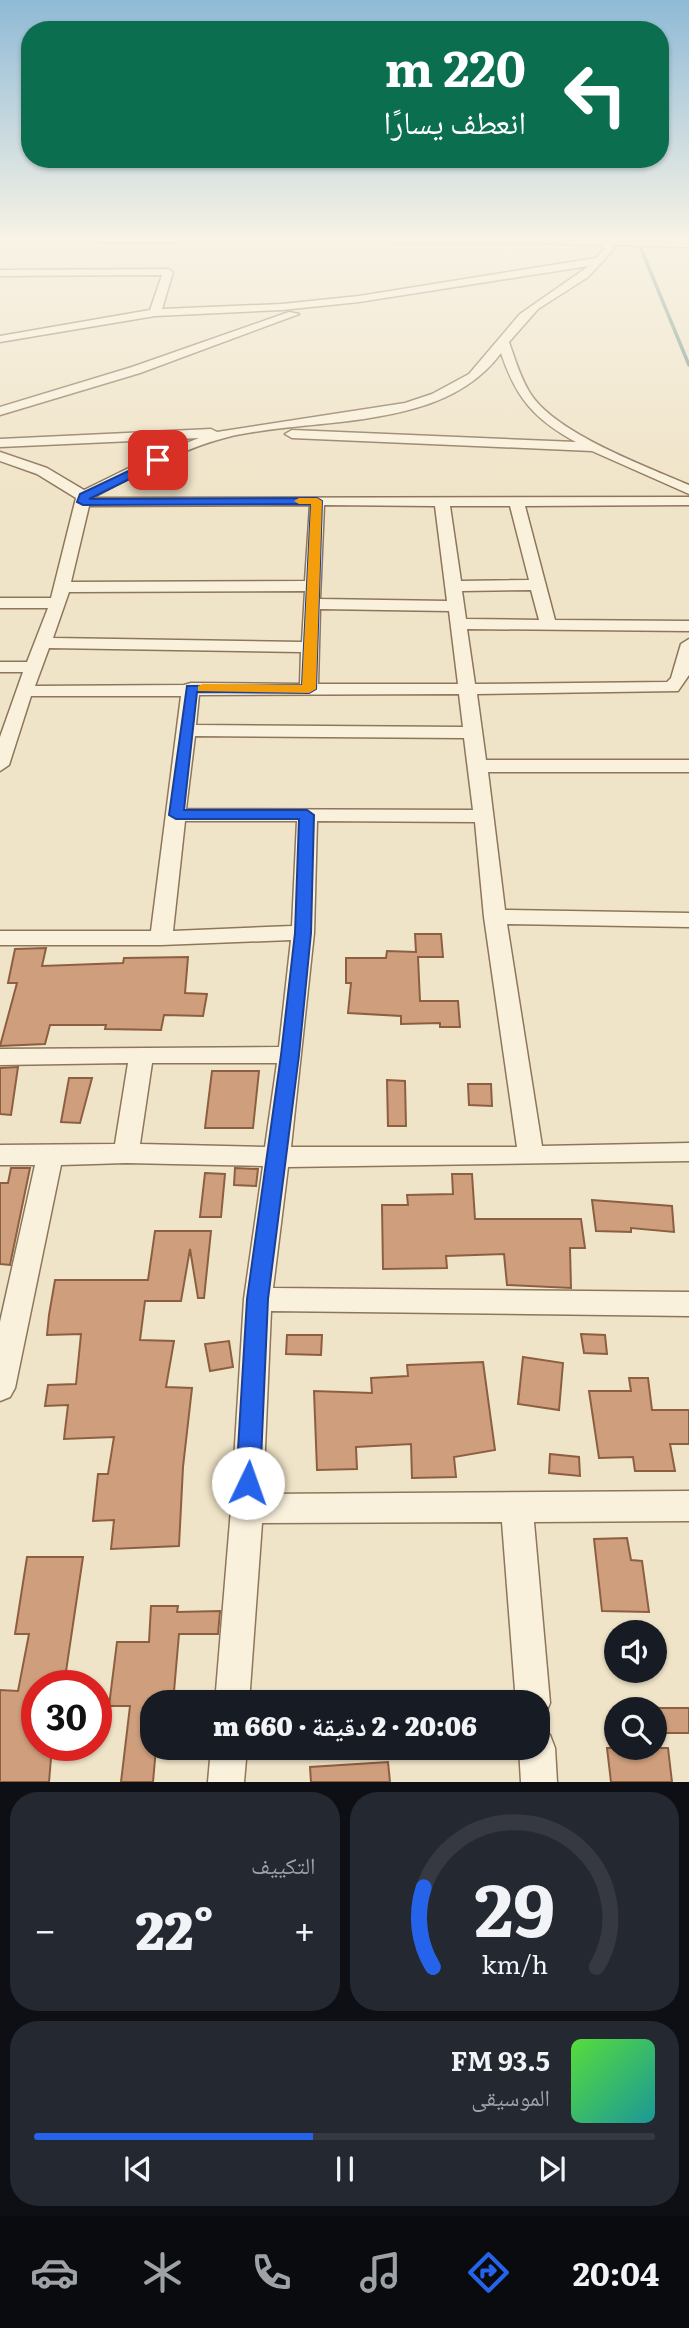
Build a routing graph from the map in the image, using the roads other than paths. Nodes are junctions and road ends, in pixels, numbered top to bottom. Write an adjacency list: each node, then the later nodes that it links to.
1 (90, 322): 4 (street)
2 (264, 322): 6 (street)
3 (520, 322): 5 (street)
4 (0, 339)
5 (503, 341): 7 (street); 9 (street)
6 (0, 411)
7 (232, 432): 8 (street); 9 (street); 12 (street)
8 (0, 443)
9 (594, 447): 11 (street)
10 (0, 456): 12 (street)
11 (689, 490)
12 (83, 499): 13 (street); 20 (street)
13 (317, 501): 16 (street); 18 (street)
14 (516, 501): 15 (street); 16 (street); 17 (street)
15 (689, 501)
16 (442, 502): 19 (street)
17 (539, 585): 19 (street); 24 (street)
18 (312, 586): 20 (street); 22 (street)
19 (454, 586): 23 (street)
20 (60, 595): 21 (street); 27 (street)
21 (0, 603)
22 (312, 604): 23 (street); 29 (street)
23 (456, 606): 25 (street)
24 (548, 623): 25 (street); 26 (street)
25 (459, 624): 34 (street)
26 (689, 626)
27 (44, 643): 29 (street); 31 (street)
28 (689, 644): 34 (street)
29 (310, 647): 33 (street)
30 (0, 667): 31 (street)
31 (34, 667): 35 (street)
32 (191, 688): 33 (street); 35 (street); 36 (street)
33 (309, 689): 34 (street)
34 (467, 689): 37 (street)
35 (24, 691): 38 (street)
36 (186, 730): 37 (street); 41 (street)
37 (473, 733): 39 (street)
38 (2, 753)
39 (478, 766): 40 (street); 43 (street)
40 (689, 766)
41 (176, 815): 42 (street); 48 (street)
42 (307, 815): 43 (street); 46 (street)
43 (484, 816): 44 (street)
44 (495, 917): 45 (street); 56 (street)
45 (689, 920)
46 (303, 933): 48 (street); 50 (street)
47 (0, 937): 48 (street)
48 (161, 938)
49 (141, 1055): 50 (street); 51 (street); 53 (street)
50 (290, 1055): 57 (street)
51 (0, 1056)
52 (689, 1152): 56 (street)
53 (126, 1153): 55 (street); 57 (street)
54 (0, 1155): 55 (street)
55 (50, 1156): 60 (street)
56 (531, 1156): 57 (street)
57 (276, 1157): 58 (street)
58 (258, 1299): 59 (street); 63 (street)
59 (689, 1304)
60 (0, 1388)
61 (689, 1506): 62 (street)
62 (517, 1507): 63 (street); 65 (street)
63 (247, 1509): 64 (street)
64 (233, 1690)
65 (532, 1690)
66 (228, 1760): 68 (street)
67 (538, 1760): 69 (street)
68 (226, 1782)
69 (539, 1782)

